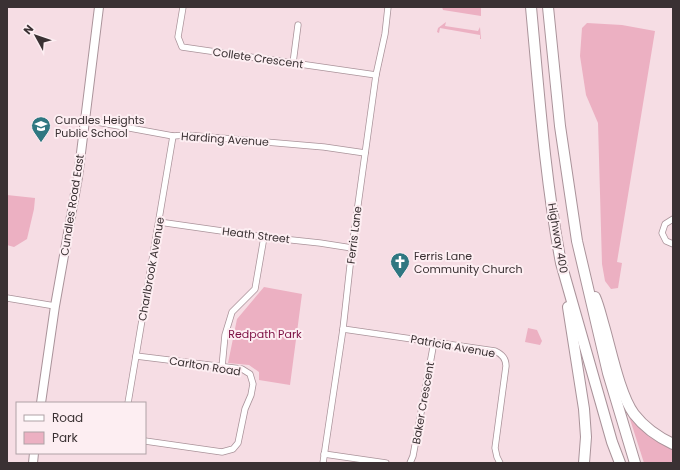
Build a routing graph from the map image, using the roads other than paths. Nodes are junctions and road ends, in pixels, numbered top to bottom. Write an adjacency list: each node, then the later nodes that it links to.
1 (99, 7): 9 (main road, Cundles Road East)
2 (183, 7): 7 (street, Collete Crescent)
3 (388, 7): 8 (street, Ferris Lane)
4 (531, 7): 17 (highway, Highway 400)
5 (548, 7): 18 (highway, Highway 400)
6 (298, 25): 7 (street)
7 (293, 62): 8 (street, Collete Crescent)
8 (376, 76): 11 (street, Ferris Lane)
9 (86, 120): 10 (street, Harding Avenue); 20 (main road, Cundles Road East)
10 (173, 136): 11 (street, Harding Avenue); 13 (street, Charlbrook Avenue)
11 (365, 153): 16 (street, Ferris Lane)
12 (673, 219): 15 (street)
13 (159, 222): 14 (street, Heath Street); 23 (street, Charlbrook Avenue)
14 (264, 237): 16 (street, Heath Street); 24 (street)
15 (673, 244)
16 (352, 248): 21 (street, Ferris Lane)
17 (561, 263): 34 (highway); 35 (highway, Highway 400)
18 (584, 273): 28 (highway); 36 (highway, Highway 400)
19 (7, 298): 20 (street)
20 (55, 306): 25 (main road, Cundles Road East)
21 (343, 329): 22 (street, Patricia Avenue); 29 (street, Ferris Lane)
22 (434, 342): 32 (street, Baker Crescent); 33 (street, Patricia Avenue)
23 (136, 356): 24 (street, Carlton Road); 26 (street, Charlbrook Avenue)
24 (222, 367): 27 (street, Carlton Road)
25 (41, 402)
26 (128, 402)
27 (146, 441)
28 (673, 444)
29 (324, 454): 30 (street, Ferris Lane); 31 (street)
30 (323, 463)
31 (386, 463)
32 (410, 463)
33 (500, 463)
34 (584, 463)
35 (620, 463)
36 (635, 463)

